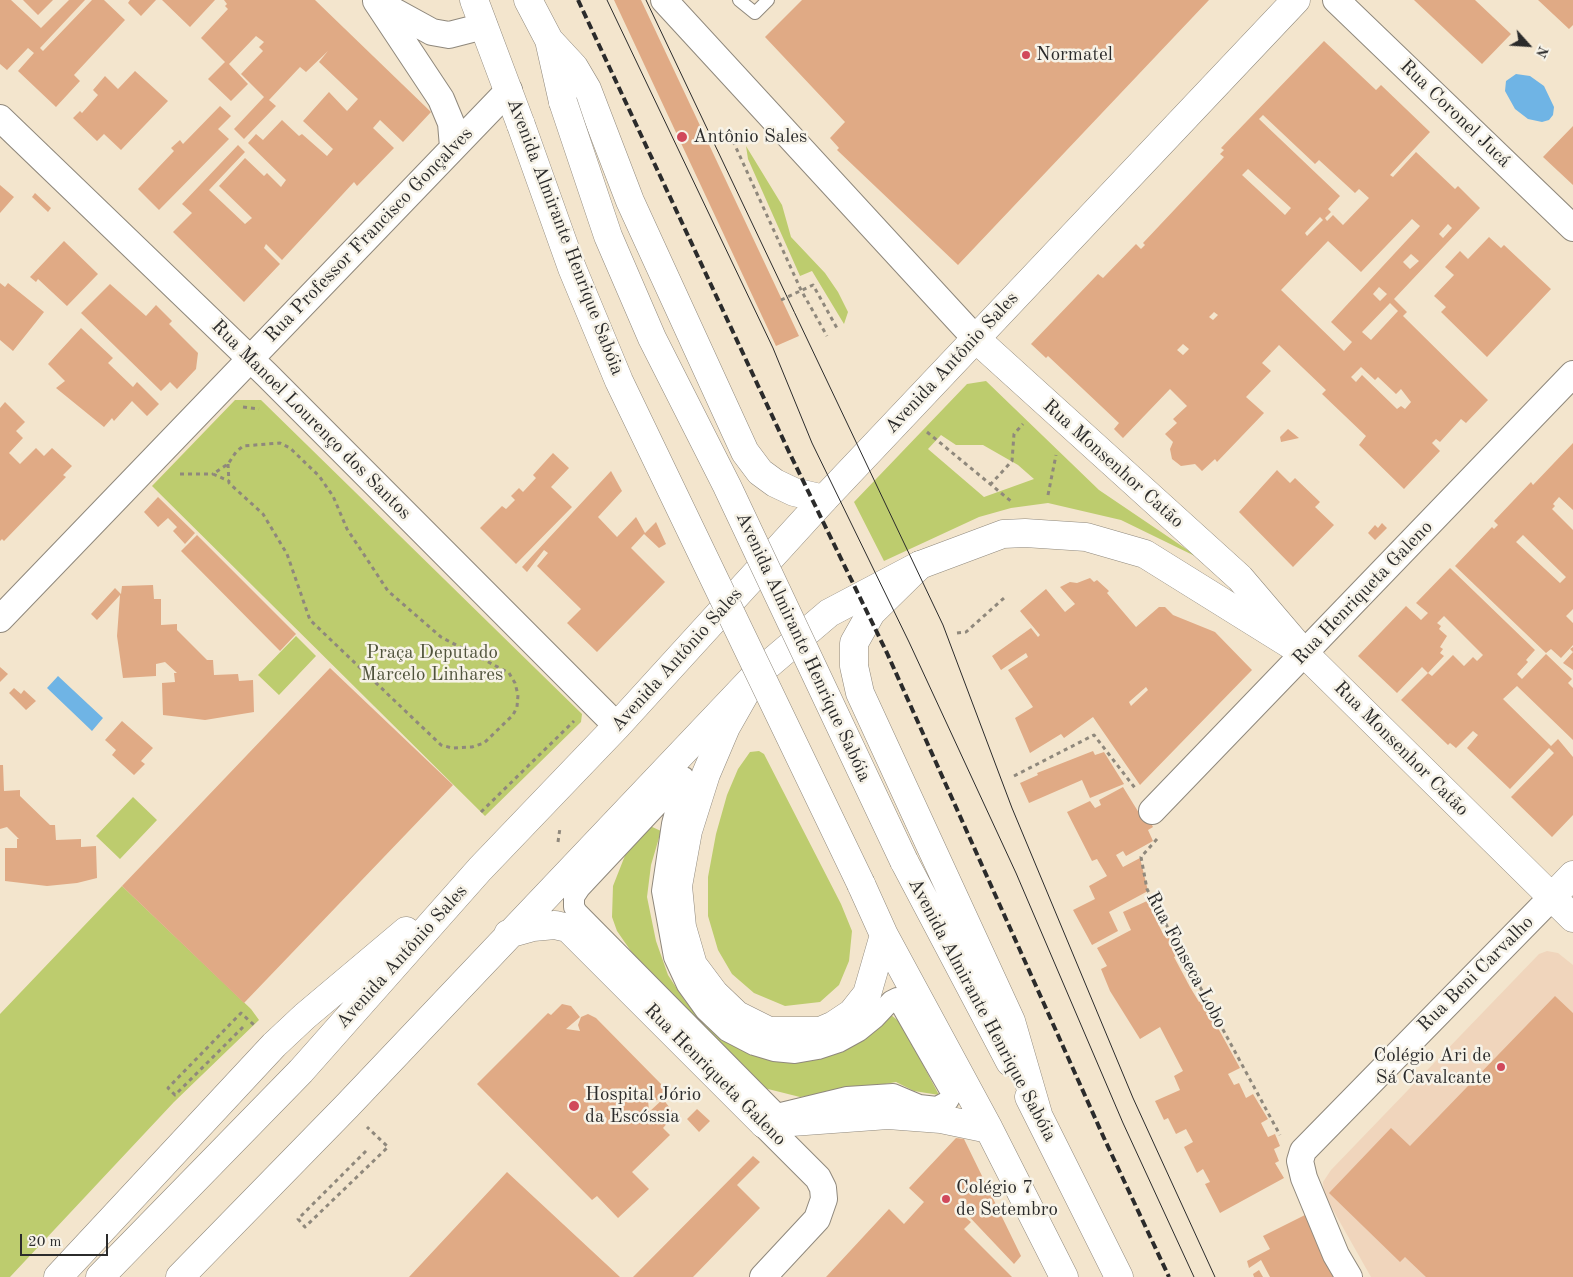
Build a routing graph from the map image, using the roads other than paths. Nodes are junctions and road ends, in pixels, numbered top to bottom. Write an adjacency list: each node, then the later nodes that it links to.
1 (376, 0): 9 (street); 13 (street)
2 (474, 0): 9 (main road, Avenida Almirante Henrique Sabóia)
3 (528, 0): 10 (main road, Avenida Almirante Henrique Sabóia)
4 (664, 0): 15 (street, Rua Monsenhor Catão)
5 (739, 0): 6 (lane)
6 (768, 0)
7 (1296, 0): 15 (main road, Avenida Antônio Sales)
8 (1336, 0): 14 (street, Rua Coronel Jucá)
9 (484, 26): 11 (main road, Avenida Almirante Henrique Sabóia)
10 (549, 40): 18 (main road); 32 (main road, Avenida Almirante Henrique Sabóia, bridge)
11 (509, 90): 13 (street, Rua Professor Francisco Gonçalves); 31 (main road, Avenida Almirante Henrique Sabóia, bridge)
12 (0, 118): 16 (street, Rua Manoel Lourenço dos Santos)
13 (453, 147): 16 (street, Rua Professor Francisco Gonçalves)
14 (1573, 228)
15 (975, 338): 18 (main road, Avenida Antônio Sales); 21 (main road, Rua Monsenhor Catão)
16 (250, 359): 20 (street, Rua Professor Francisco Gonçalves); 23 (street, Rua Manoel Lourenço dos Santos)
17 (1573, 374): 21 (street, Rua Henriqueta Galeno)
18 (824, 499): 23 (main road, Avenida Antônio Sales)
19 (920, 566): 21 (main road); 22 (main road); 32 (main road)
20 (0, 619)
21 (1304, 653): 25 (street, Rua Henriqueta Galeno); 28 (main road, Rua Monsenhor Catão)
22 (754, 676): 30 (main road); 31 (main road)
23 (617, 726): 26 (main road, Avenida Antônio Sales)
24 (682, 790): 24 (street)
25 (1152, 810)
26 (480, 869): 35 (main road); 36 (main road, Avenida Antônio Sales)
27 (1573, 875): 28 (main road, Rua Beni Carvalho)
28 (1552, 897): 29 (main road, Rua Monsenhor Catão); 41 (street, Rua Beni Carvalho)
29 (1573, 918)
30 (508, 934): 33 (main road, Rua Henriqueta Galeno); 37 (main road)
31 (884, 935): 34 (main road, Avenida Almirante Henrique Sabóia)
32 (1038, 1114): 40 (main road, Avenida Almirante Henrique Sabóia)
33 (764, 1124): 34 (main road); 38 (street, Rua Henriqueta Galeno)
34 (989, 1129): 39 (main road, Avenida Almirante Henrique Sabóia)
35 (58, 1277)
36 (100, 1277)
37 (180, 1277)
38 (763, 1277)
39 (1064, 1277)
40 (1119, 1277)
41 (1348, 1277)

